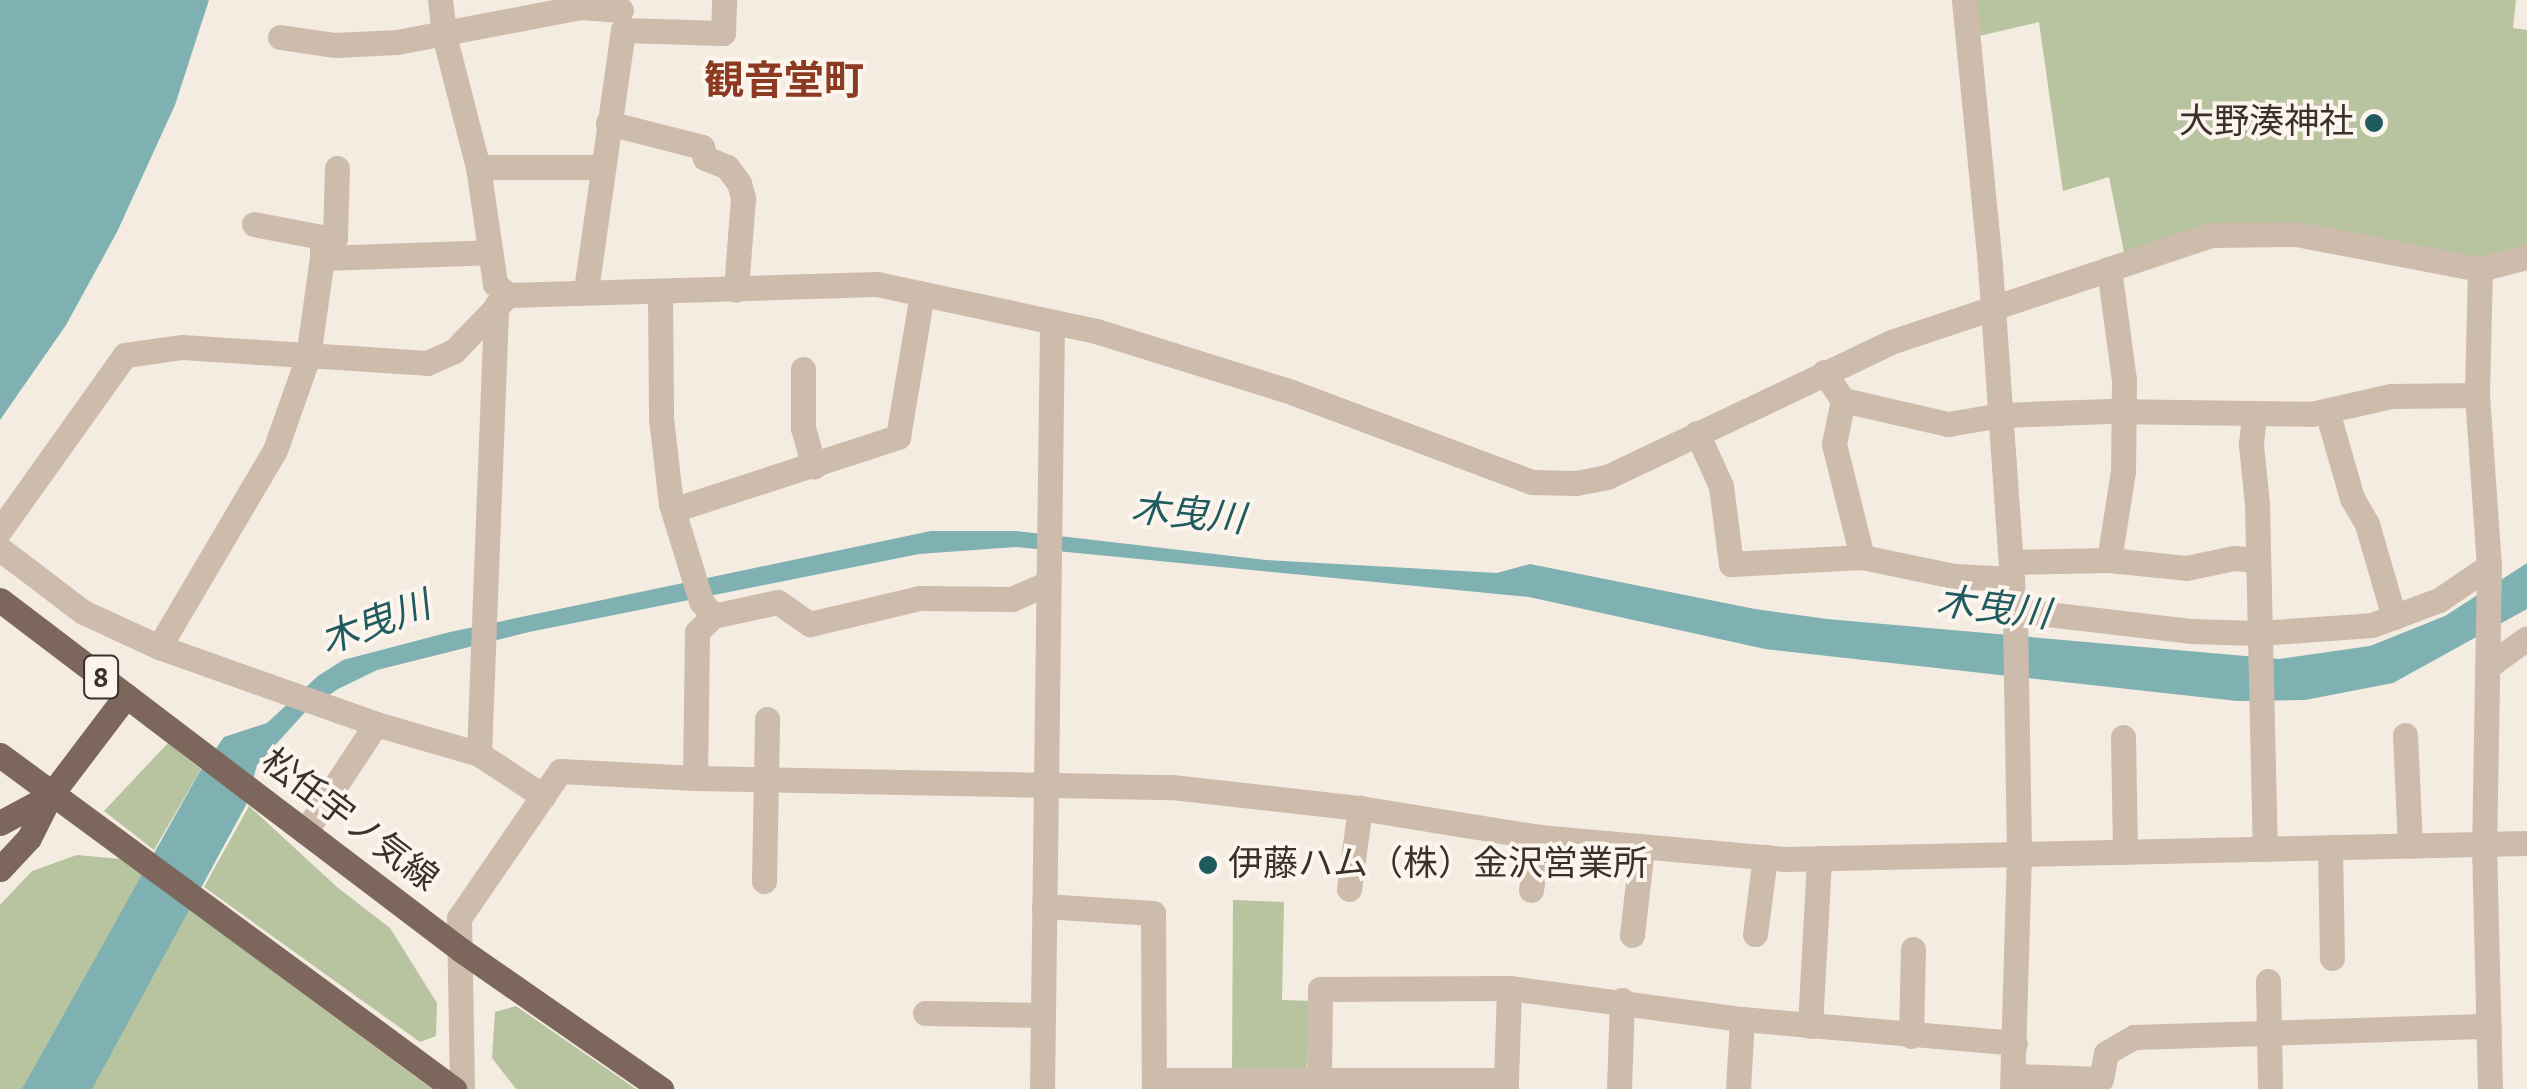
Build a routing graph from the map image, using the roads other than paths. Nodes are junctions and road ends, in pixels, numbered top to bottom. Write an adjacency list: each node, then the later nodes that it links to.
1 (440, 0): 5 (street)
2 (724, 0): 4 (street)
3 (1964, 0): 22 (street)
4 (620, 13): 5 (street); 7 (street)
5 (444, 34): 6 (street); 8 (street)
6 (280, 38)
7 (608, 123): 9 (street); 18 (street)
8 (478, 167): 9 (street); 13 (street)
9 (603, 167): 17 (street)
10 (337, 168): 12 (street)
11 (254, 224): 12 (street)
12 (322, 248): 13 (street); 24 (street)
13 (490, 252): 21 (street)
14 (2527, 257): 16 (street)
15 (2109, 269): 16 (street); 22 (street); 30 (street)
16 (2480, 269): 27 (street)
17 (586, 290): 19 (street); 21 (street)
18 (736, 290): 19 (street); 20 (street)
19 (660, 294): 35 (street)
20 (922, 294): 23 (street); 34 (street)
21 (502, 300): 24 (street); 57 (street)
22 (1993, 307): 26 (street); 31 (street)
23 (1052, 323): 33 (street); 43 (street)
24 (308, 357): 36 (street); 50 (street)
25 (802, 369): 34 (street)
26 (1824, 372): 28 (street); 33 (street)
27 (2477, 395): 29 (street); 41 (street)
28 (1843, 400): 31 (street); 38 (street)
29 (2327, 410): 32 (street); 47 (street)
30 (2124, 412): 31 (street); 32 (street); 39 (street)
31 (2001, 414): 42 (street)
32 (2254, 415): 40 (street)
33 (1697, 433): 38 (street)
34 (814, 466): 35 (street)
35 (673, 510): 44 (street)
36 (0, 530)
37 (0, 549): 50 (street)
38 (1862, 557): 42 (street)
39 (2109, 560): 40 (street); 42 (street)
40 (2258, 560): 48 (street)
41 (2488, 566): 47 (street); 51 (street)
42 (2012, 571): 46 (street)
43 (1046, 584): 44 (street); 61 (street)
44 (702, 598): 59 (street)
45 (0, 600): 52 (main road, 松任宇ノ気線 / 8)
46 (2015, 615): 48 (street); 75 (street)
47 (2394, 617): 48 (street)
48 (2259, 634): 73 (street)
49 (2527, 638): 51 (street)
50 (159, 648): 54 (street)
51 (2487, 667): 69 (street)
52 (126, 696): 62 (main road); 66 (main road, 松任宇ノ気線 / 8)
53 (767, 720): 60 (street)
54 (376, 724): 57 (street); 66 (street)
55 (2406, 736): 70 (street)
56 (2122, 737): 74 (street)
57 (479, 754): 63 (street)
58 (0, 755): 62 (main road)
59 (695, 778): 60 (street); 63 (street)
60 (766, 779): 61 (street); 79 (street)
61 (1044, 782): 64 (street); 82 (street)
62 (50, 796): 65 (main road); 78 (main road); 104 (main road)
63 (543, 796): 86 (street)
64 (1360, 808): 67 (street); 80 (street)
65 (0, 823)
66 (305, 832): 86 (main road, 松任宇ノ気線 / 8)
67 (1539, 837): 71 (street); 81 (street)
68 (2527, 843): 69 (street)
69 (2484, 844): 70 (street); 95 (street)
70 (2410, 846): 72 (street)
71 (1642, 848): 76 (street); 84 (street)
72 (2330, 848): 73 (street); 87 (street)
73 (2264, 849): 74 (street)
74 (2125, 852): 75 (street)
75 (2020, 854): 77 (street); 98 (street)
76 (1766, 857): 77 (street); 83 (street)
77 (1819, 858): 94 (street)
78 (0, 868)
79 (764, 881)
80 (1349, 889)
81 (1531, 890)
82 (1044, 906): 92 (street); 101 (street)
83 (1755, 934)
84 (1632, 935)
85 (1913, 949): 97 (street)
86 (461, 950): 105 (street); 106 (main road, 松任宇ノ気線 / 8)
87 (2332, 958)
88 (2268, 981): 96 (street)
89 (1508, 988): 90 (street); 99 (street); 102 (street)
90 (1622, 1000): 93 (street); 108 (street)
91 (925, 1013): 92 (street)
92 (1043, 1015): 107 (street)
93 (1742, 1019): 94 (street); 109 (street)
94 (1810, 1026): 97 (street)
95 (2489, 1026): 96 (street); 111 (street)
96 (2268, 1033): 103 (street); 110 (street)
97 (1911, 1036): 98 (street)
98 (2015, 1043): 100 (street)
99 (1319, 1077): 101 (street); 102 (street)
100 (2013, 1083): 103 (street)
101 (1154, 1084)
102 (1506, 1084)
103 (2101, 1084)
104 (454, 1089)
105 (462, 1089)
106 (661, 1089)
107 (1042, 1089)
108 (1619, 1089)
109 (1738, 1089)
110 (2270, 1089)
111 (2490, 1089)

